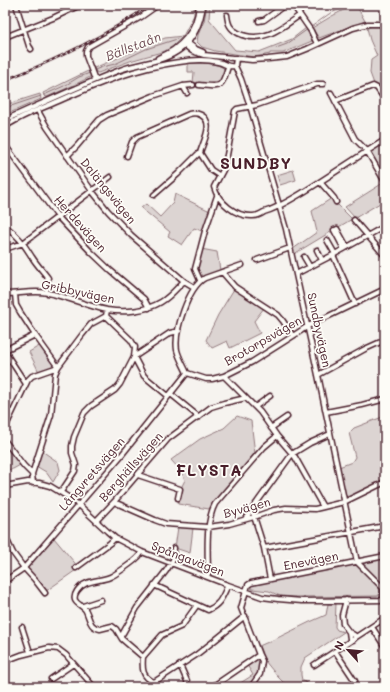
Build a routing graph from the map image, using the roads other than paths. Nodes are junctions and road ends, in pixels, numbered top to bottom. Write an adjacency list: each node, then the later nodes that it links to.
1 (16, 5): 12 (street)
2 (80, 5): 12 (street)
3 (158, 5): 20 (street)
4 (199, 5): 14 (street)
5 (203, 5): 14 (street)
6 (285, 5): 10 (street)
7 (293, 5): 9 (street)
8 (227, 15): 9 (street)
9 (300, 15): 15 (street)
10 (259, 21)
11 (385, 24): 15 (street)
12 (24, 30): 13 (street); 16 (street)
13 (5, 37)
14 (185, 43): 17 (street); 20 (street)
15 (318, 44): 17 (street)
16 (31, 49)
17 (236, 58): 18 (street, Sundbyvägen)
18 (235, 66): 19 (street); 29 (street, Sundbyvägen)
19 (228, 67): 23 (street); 30 (street)
20 (95, 80): 31 (street)
21 (323, 84): 29 (street)
22 (193, 85): 24 (street)
23 (199, 85)
24 (183, 86): 25 (street); 37 (street)
25 (187, 93)
26 (331, 93): 27 (street)
27 (335, 100): 28 (street); 35 (street)
28 (385, 100)
29 (250, 106): 39 (street); 47 (street, Sundbyvägen)
30 (38, 111): 32 (street); 37 (street, Dalängsvägen)
31 (5, 120)
32 (5, 126)
33 (385, 140): 35 (street)
34 (5, 145): 48 (street, Herdevägen)
35 (367, 152): 41 (street); 42 (street)
36 (200, 153): 38 (street); 39 (street); 44 (street)
37 (67, 156): 43 (street, Dalängsvägen)
38 (127, 156)
39 (220, 176): 45 (street)
40 (110, 177): 43 (street)
41 (320, 182): 46 (street); 47 (street)
42 (385, 182)
43 (92, 191): 48 (street); 70 (street, Dalängsvägen)
44 (154, 195)
45 (217, 196): 47 (street); 69 (street)
46 (336, 202)
47 (279, 207): 56 (street, Sundbyvägen)
48 (58, 217): 55 (street); 77 (street, Herdevägen)
49 (354, 220): 53 (street)
50 (5, 226): 55 (street)
51 (385, 226): 53 (street)
52 (335, 230): 57 (street)
53 (368, 236): 57 (street); 61 (street)
54 (327, 240): 60 (street)
55 (24, 243): 58 (street); 73 (street)
56 (290, 248): 63 (street); 68 (street, Sundbyvägen)
57 (346, 248): 60 (street)
58 (5, 249)
59 (317, 250): 64 (street)
60 (334, 254): 64 (street); 76 (street)
61 (385, 256)
62 (304, 257): 66 (street)
63 (257, 260)
64 (322, 260): 66 (street)
65 (242, 265): 67 (street)
66 (310, 267): 68 (street)
67 (222, 272): 69 (street); 83 (street)
68 (296, 274): 80 (street, Sundbyvägen)
69 (200, 280): 71 (street)
70 (184, 281): 71 (street, Dalängsvägen); 77 (street, Gribbyvägen)
71 (194, 287): 81 (street)
72 (385, 289): 76 (street, Brotorpsvägen)
73 (46, 293): 75 (street, Gribbyvägen); 78 (street, Gribbyvägen)
74 (5, 294): 75 (street, Gribbyvägen)
75 (15, 294): 82 (street)
76 (355, 304): 80 (street, Brotorpsvägen)
77 (149, 308): 78 (street, Gribbyvägen)
78 (107, 310): 79 (street)
79 (106, 316): 86 (street); 87 (street)
80 (308, 326): 83 (street, Brotorpsvägen); 89 (street, Sundbyvägen)
81 (178, 331): 86 (street); 88 (street)
82 (35, 335): 85 (street); 87 (street)
83 (294, 336): 90 (street, Brotorpsvägen)
84 (385, 340): 89 (street)
85 (5, 351): 91 (street)
86 (134, 357): 92 (street); 113 (street)
87 (58, 367): 91 (street); 108 (street)
88 (187, 373): 90 (street, Brotorpsvägen); 92 (street, Långvretsvägen)
89 (318, 375): 98 (street, Sundbyvägen)
90 (224, 376): 94 (street)
91 (26, 384): 99 (street)
92 (170, 395): 100 (street); 117 (street, Långvretsvägen)
93 (270, 396): 96 (street)
94 (246, 398): 96 (street); 100 (street, Berghällsvägen)
95 (385, 399): 98 (street)
96 (255, 407): 103 (street)
97 (5, 409): 99 (street)
98 (326, 412): 104 (street, Sundbyvägen)
99 (12, 413): 102 (street)
100 (199, 417): 109 (street, Berghällsvägen)
101 (287, 417): 103 (street)
102 (5, 428)
103 (271, 428): 105 (street)
104 (330, 434): 107 (street); 116 (street, Sundbyvägen)
105 (277, 436): 107 (street); 124 (street)
106 (5, 441): 108 (street)
107 (292, 454): 118 (street); 119 (street)
108 (32, 474): 111 (street)
109 (138, 475): 114 (street); 115 (street, Berghällsvägen)
110 (385, 482): 116 (street, Byvägen)
111 (33, 483): 112 (street, Spångavägen); 113 (street, Spångavägen)
112 (5, 486)
113 (61, 492): 117 (street, Spångavägen)
114 (178, 498)
115 (114, 502): 122 (street, Berghällsvägen); 124 (street, Byvägen)
116 (344, 502): 118 (street, Byvägen); 125 (street, Sundbyvägen)
117 (79, 505): 122 (street, Spångavägen); 134 (street, Långvretsvägen)
118 (323, 507): 120 (street, Byvägen)
119 (252, 510): 120 (street); 121 (street)
120 (254, 517): 121 (street, Byvägen); 129 (street)
121 (245, 519): 124 (street, Byvägen)
122 (96, 521): 127 (street, Spångavägen)
123 (385, 526): 125 (street)
124 (208, 527): 136 (street)
125 (350, 533): 129 (street); 132 (street, Sundbyvägen)
126 (5, 536): 134 (street)
127 (115, 538): 130 (street, Spångavägen); 135 (street)
128 (174, 548): 133 (street)
129 (264, 548): 137 (street)
130 (142, 552): 133 (street, Spångavägen); 147 (street)
131 (385, 556): 132 (street, Enevägen)
132 (357, 562): 137 (street, Enevägen); 145 (street)
133 (171, 563): 136 (street, Spångavägen); 139 (street)
134 (24, 568): 138 (street, Långvretsvägen); 142 (street)
135 (76, 568)
136 (207, 576): 140 (street, Spångavägen)
137 (270, 579): 141 (street, Enevägen)
138 (5, 581)
139 (154, 585): 146 (street); 152 (street)
140 (228, 585): 141 (street, Spångavägen); 146 (street)
141 (246, 591): 144 (street, Spångavägen); 148 (street)
142 (45, 593)
143 (101, 600): 147 (street)
144 (346, 600): 145 (street, Spångavägen); 153 (street)
145 (384, 600)
146 (197, 605): 158 (street)
147 (83, 606): 152 (street)
148 (245, 616): 157 (street); 161 (street)
149 (385, 618): 151 (street)
150 (22, 627): 156 (street)
151 (372, 627): 153 (street); 154 (street)
152 (121, 636): 158 (street)
153 (354, 638): 155 (street)
154 (385, 646)
155 (335, 651): 162 (street); 164 (street)
156 (30, 652): 159 (street); 160 (street)
157 (259, 655): 169 (street); 170 (street)
158 (143, 657): 165 (street)
159 (5, 661)
160 (73, 664): 163 (street); 167 (street)
161 (180, 665): 165 (street); 168 (street)
162 (314, 665)
163 (51, 679)
164 (356, 681)
165 (154, 682): 166 (street)
166 (148, 686)
167 (94, 687)
168 (188, 687)
169 (212, 687)
170 (251, 687)

